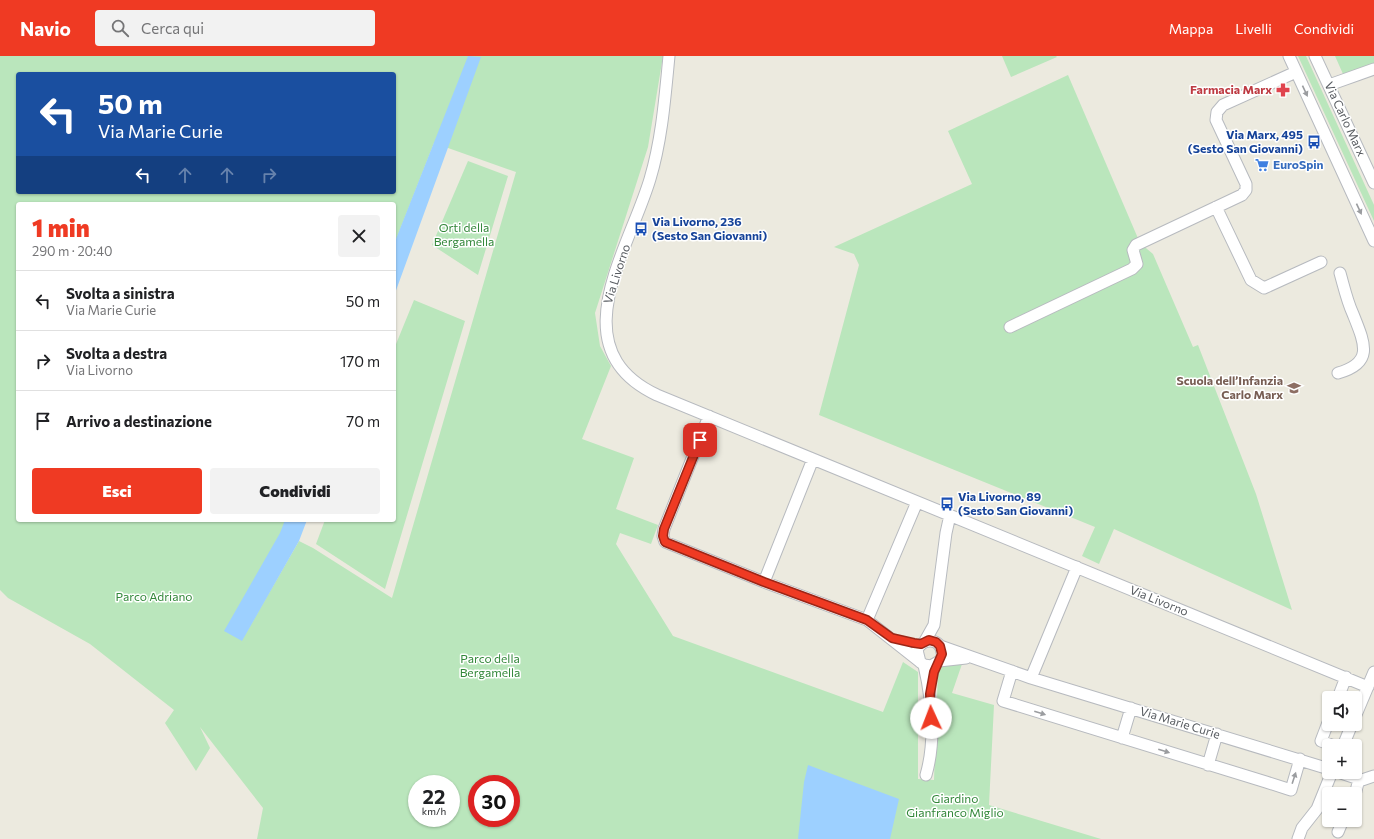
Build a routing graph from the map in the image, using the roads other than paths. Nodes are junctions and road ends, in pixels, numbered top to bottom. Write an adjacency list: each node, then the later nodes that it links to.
1 (669, 56): 14 (street, Via Livorno)
2 (1289, 56): 5 (street, Via Carlo Marx)
3 (1315, 56): 6 (street, Via Carlo Marx)
4 (1374, 69): 6 (street)
5 (1296, 72): 8 (street); 9 (street, Via Carlo Marx, one-way to 9)
6 (1329, 84): 7 (street, Via Carlo Marx)
7 (1374, 183)
8 (1216, 207): 10 (street); 12 (street)
9 (1374, 241)
10 (1321, 262)
11 (1340, 273): 13 (street)
12 (1010, 327)
13 (1338, 373)
14 (709, 416): 15 (street, Via Livorno); 19 (street)
15 (813, 459): 16 (street, Via Livorno); 19 (street)
16 (917, 502): 17 (street, Via Livorno); 20 (street)
17 (950, 515): 18 (street, Via Livorno); 21 (street)
18 (1077, 567): 30 (street, Via Livorno); 31 (street)
19 (764, 582): 20 (street)
20 (867, 620): 22 (street)
21 (934, 625): 23 (street); 24 (street)
22 (892, 638): 23 (street); 27 (street)
23 (923, 642): 24 (street); 27 (street)
24 (940, 645): 25 (street, Via Marie Curie); 26 (street)
25 (973, 658): 26 (street, Via Marie Curie); 28 (street, Via Marie Curie)
26 (939, 662): 27 (street); 34 (street)
27 (922, 663): 34 (street)
28 (1012, 672): 31 (street, Via Marie Curie); 38 (street, one-way to 38)
29 (1374, 672): 32 (street)
30 (1346, 677): 32 (street, Via Livorno); 33 (street)
31 (1031, 678): 36 (street, Via Marie Curie)
32 (1368, 686): 35 (street)
33 (1341, 691)
34 (930, 694): 42 (street)
35 (1362, 700)
36 (1131, 708): 37 (street, Via Marie Curie); 38 (street)
37 (1217, 734): 39 (street, Via Marie Curie); 40 (street)
38 (1122, 738): 40 (street, one-way to 40)
39 (1300, 759): 40 (street, one-way to 39); 41 (street, Via Marie Curie)
40 (1208, 764)
41 (1322, 767)
42 (926, 776)
43 (1374, 776): 45 (street)
44 (1329, 779): 49 (street)
45 (1360, 779): 46 (street)
46 (1358, 787)
47 (1340, 827): 48 (street)
48 (1338, 832)
49 (1298, 839)

